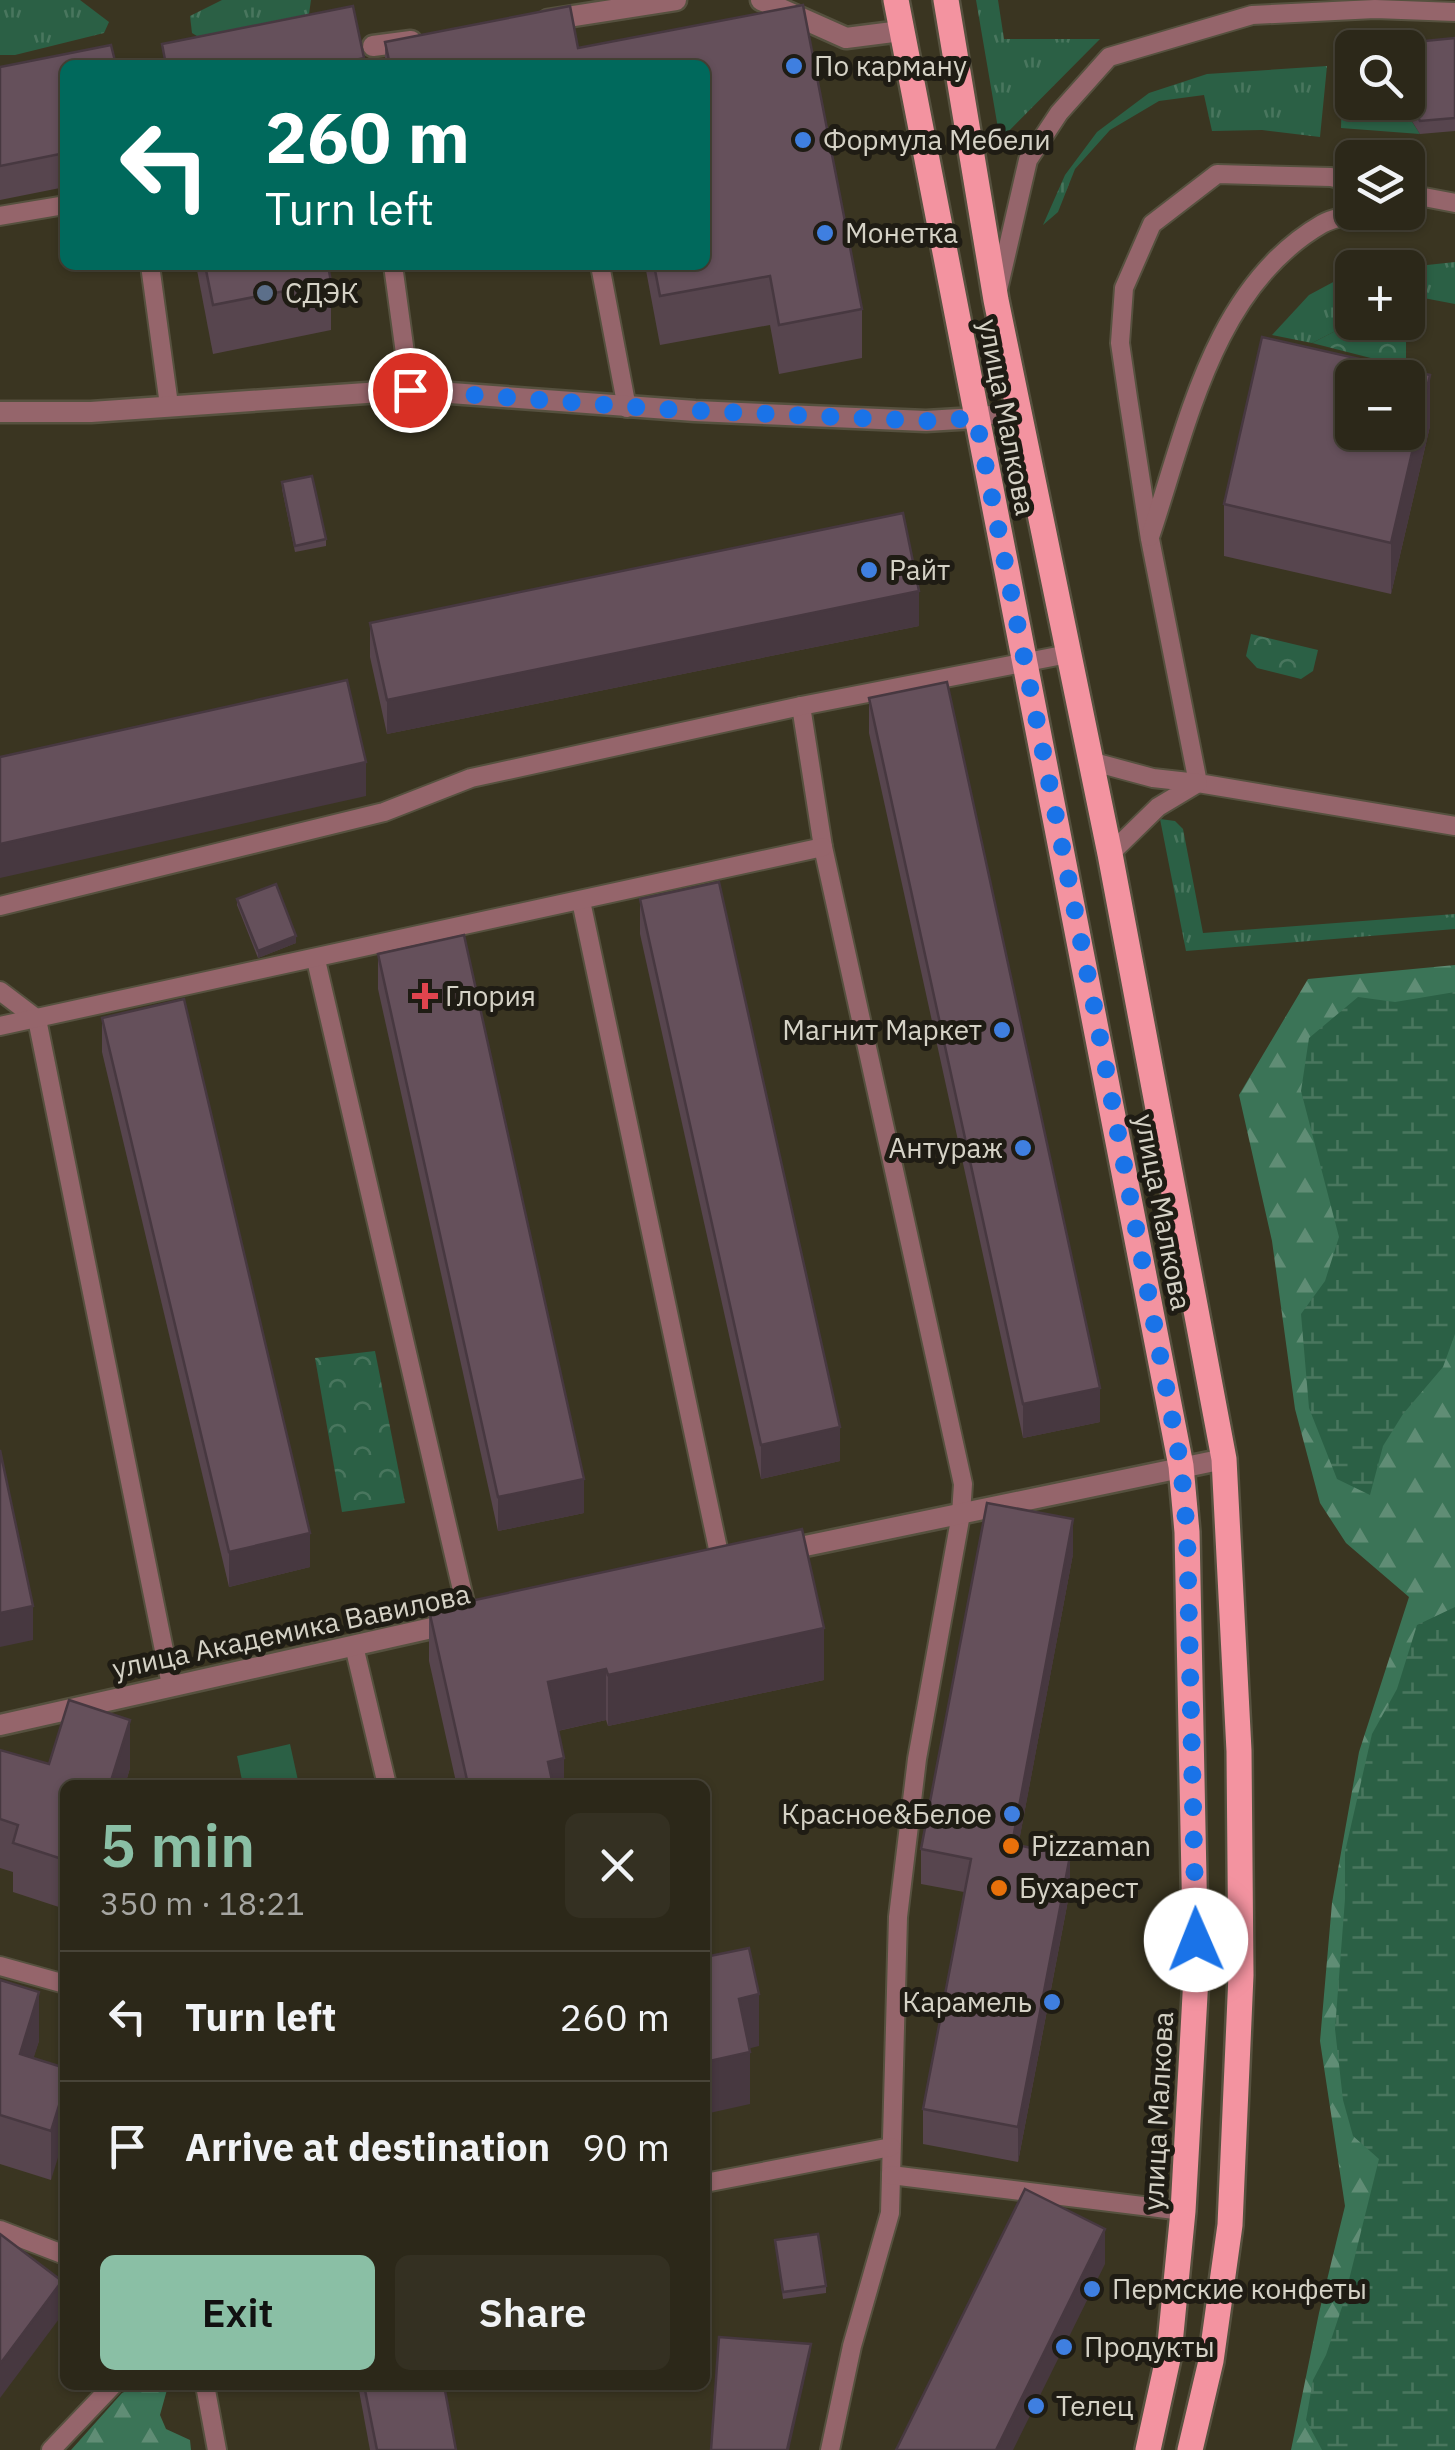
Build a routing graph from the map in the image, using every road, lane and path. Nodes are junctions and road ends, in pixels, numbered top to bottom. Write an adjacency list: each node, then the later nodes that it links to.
1 (676, 0): 6 (street)
2 (762, 0): 7 (street)
3 (896, 0): 7 (main road, улица Малкова)
4 (946, 0): 19 (main road, улица Малкова)
5 (1455, 12): 19 (lane)
6 (528, 23)
7 (901, 31): 25 (main road, улица Малкова)
8 (431, 38): 9 (street)
9 (373, 56)
10 (1335, 179): 26 (lane)
11 (1425, 198): 12 (lane)
12 (1455, 203)
13 (60, 206): 14 (lane)
14 (0, 216)
15 (1335, 219): 26 (lane)
16 (151, 270): 21 (lane)
17 (394, 270): 20 (lane)
18 (600, 270): 22 (lane)
19 (996, 300): 23 (main road, улица Малкова)
20 (410, 390): 21 (street); 22 (street)
21 (169, 405): 24 (street)
22 (627, 408): 25 (street)
23 (1018, 409): 25 (lane); 27 (main road, улица Малкова)
24 (0, 412)
25 (976, 418): 28 (main road, улица Малкова)
26 (1150, 538): 31 (lane)
27 (1068, 654): 28 (lane); 30 (main road, улица Малкова)
28 (1026, 663): 29 (lane); 42 (main road, улица Малкова)
29 (801, 706): 33 (lane); 36 (lane)
30 (1090, 761): 31 (lane); 34 (main road, улица Малкова)
31 (1198, 783): 32 (lane); 34 (lane)
32 (1455, 826)
33 (823, 848): 35 (lane); 43 (lane)
34 (1110, 854): 41 (main road, улица Малкова)
35 (581, 902): 37 (lane); 44 (lane)
36 (0, 906)
37 (316, 960): 39 (lane); 45 (lane)
38 (0, 990): 39 (lane)
39 (37, 1019): 40 (lane); 47 (lane)
40 (0, 1026)
41 (1224, 1459): 42 (street); 64 (main road, улица Малкова)
42 (1181, 1466): 43 (street); 55 (main road, улица Малкова)
43 (961, 1514): 44 (street); 52 (lane)
44 (730, 1562)
45 (479, 1618): 46 (street, улица Академика Вавилова)
46 (354, 1646): 47 (street, улица Академика Вавилова); 49 (lane)
47 (172, 1685): 48 (street, улица Академика Вавилова)
48 (0, 1725)
49 (385, 1780)
50 (0, 1966): 51 (lane)
51 (60, 1983)
52 (891, 2148): 53 (lane); 54 (lane)
53 (890, 2174): 55 (lane); 62 (lane)
54 (710, 2182)
55 (1183, 2211): 63 (main road, улица Малкова)
56 (0, 2230): 57 (lane)
57 (60, 2252)
58 (108, 2390): 60 (lane)
59 (205, 2390): 61 (lane)
60 (51, 2450)
61 (218, 2450)
62 (830, 2450)
63 (1148, 2450)
64 (1190, 2450)

